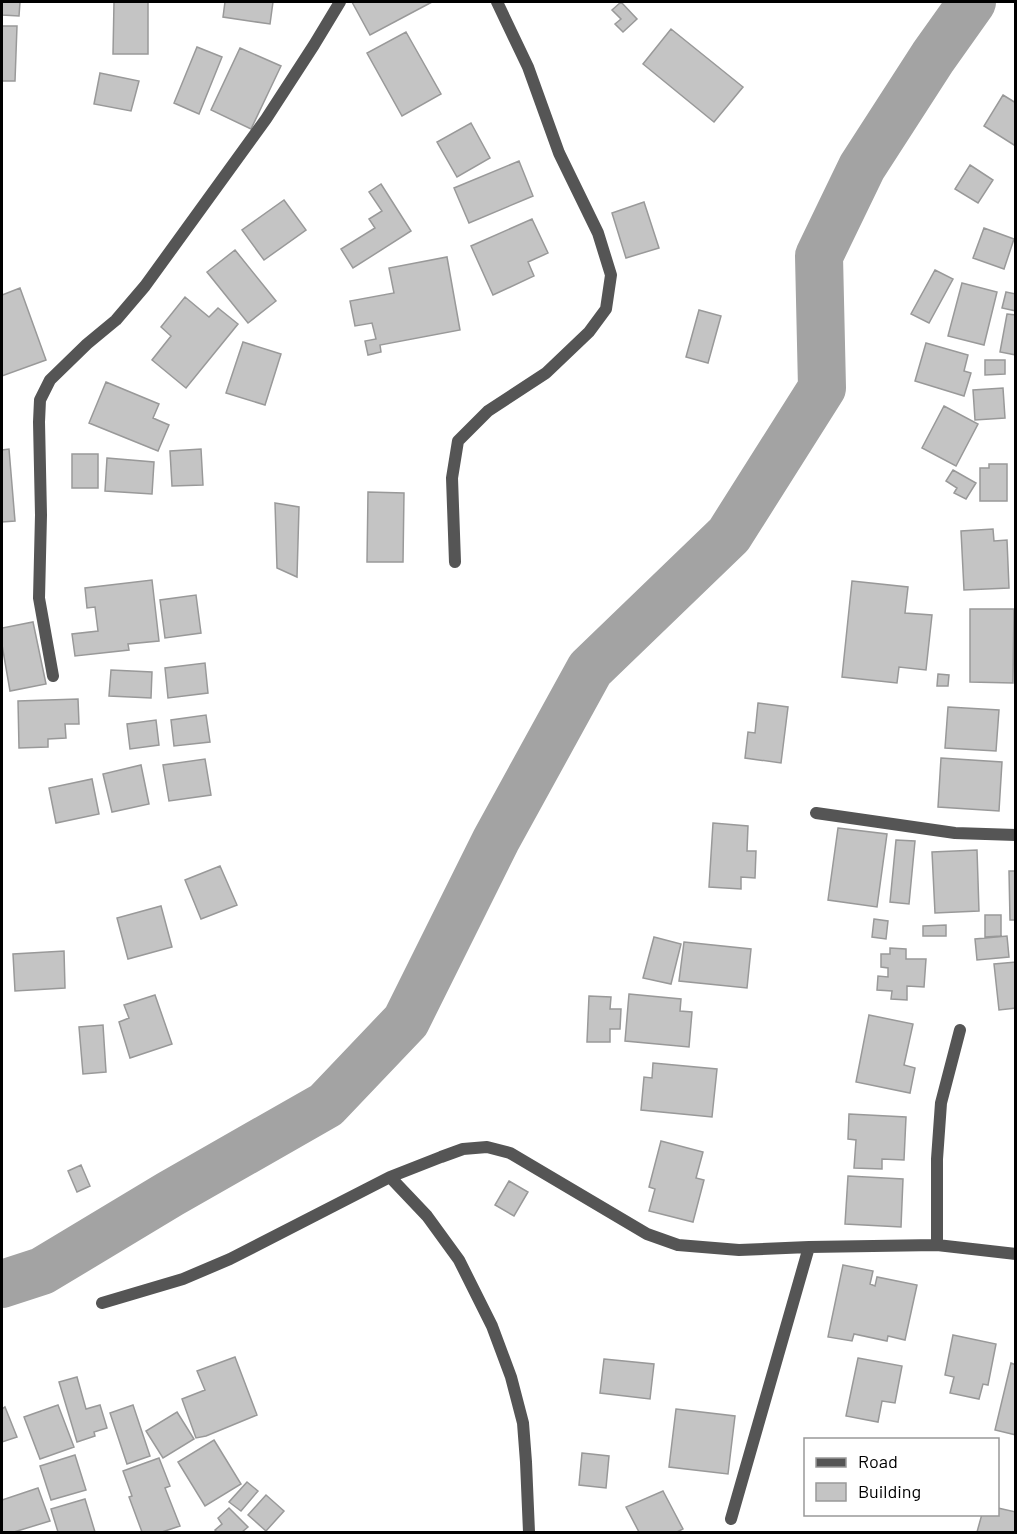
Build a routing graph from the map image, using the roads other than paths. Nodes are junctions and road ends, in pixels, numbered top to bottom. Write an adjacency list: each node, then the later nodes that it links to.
1 (340, 2): 4 (street)
2 (497, 2): 3 (street)
3 (455, 562)
4 (53, 676)
5 (816, 813): 6 (street)
6 (1016, 835)
7 (960, 1030): 9 (street)
8 (390, 1177): 10 (street); 12 (street); 14 (street)
9 (938, 1245): 10 (street); 11 (street)
10 (809, 1247): 13 (street)
11 (1016, 1254)
12 (102, 1303)
13 (731, 1519)
14 (529, 1533)

